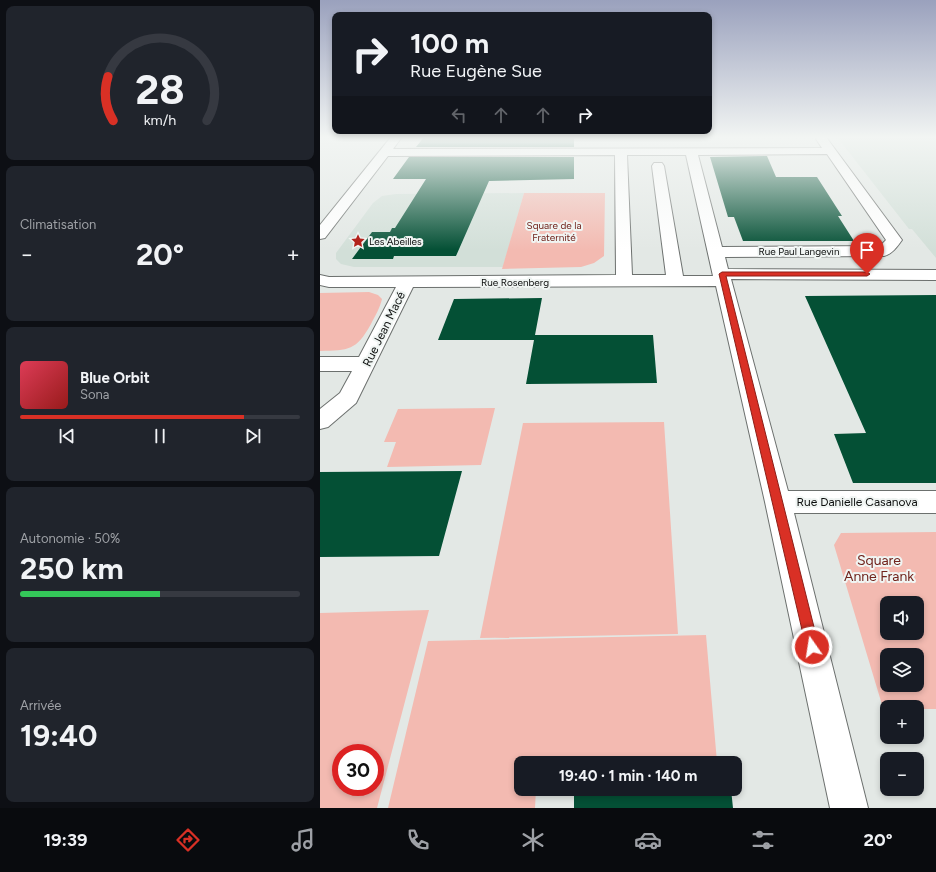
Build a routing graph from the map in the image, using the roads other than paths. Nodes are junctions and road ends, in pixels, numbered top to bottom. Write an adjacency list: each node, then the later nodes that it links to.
1 (368, 175): 6 (street)
2 (622, 175): 11 (street)
3 (659, 175): 12 (street)
4 (697, 175): 7 (street)
5 (847, 175): 7 (street, Rue Paul Langevin)
6 (320, 235)
7 (717, 252): 9 (street)
8 (936, 275): 9 (street, Rue Rosenberg)
9 (723, 278): 12 (street, Rue Rosenberg); 17 (street)
10 (320, 280): 13 (street, Rue Jean Macé)
11 (624, 280): 12 (street, Rue Rosenberg); 13 (street, Rue Rosenberg)
12 (675, 281)
13 (407, 282): 15 (street, Rue Jean Macé)
14 (320, 364): 15 (street)
15 (366, 364): 16 (street, Rue Jean Macé)
16 (320, 421)
17 (778, 502): 18 (street, Rue Danielle Casanova); 19 (street)
18 (936, 502)
19 (849, 808)

